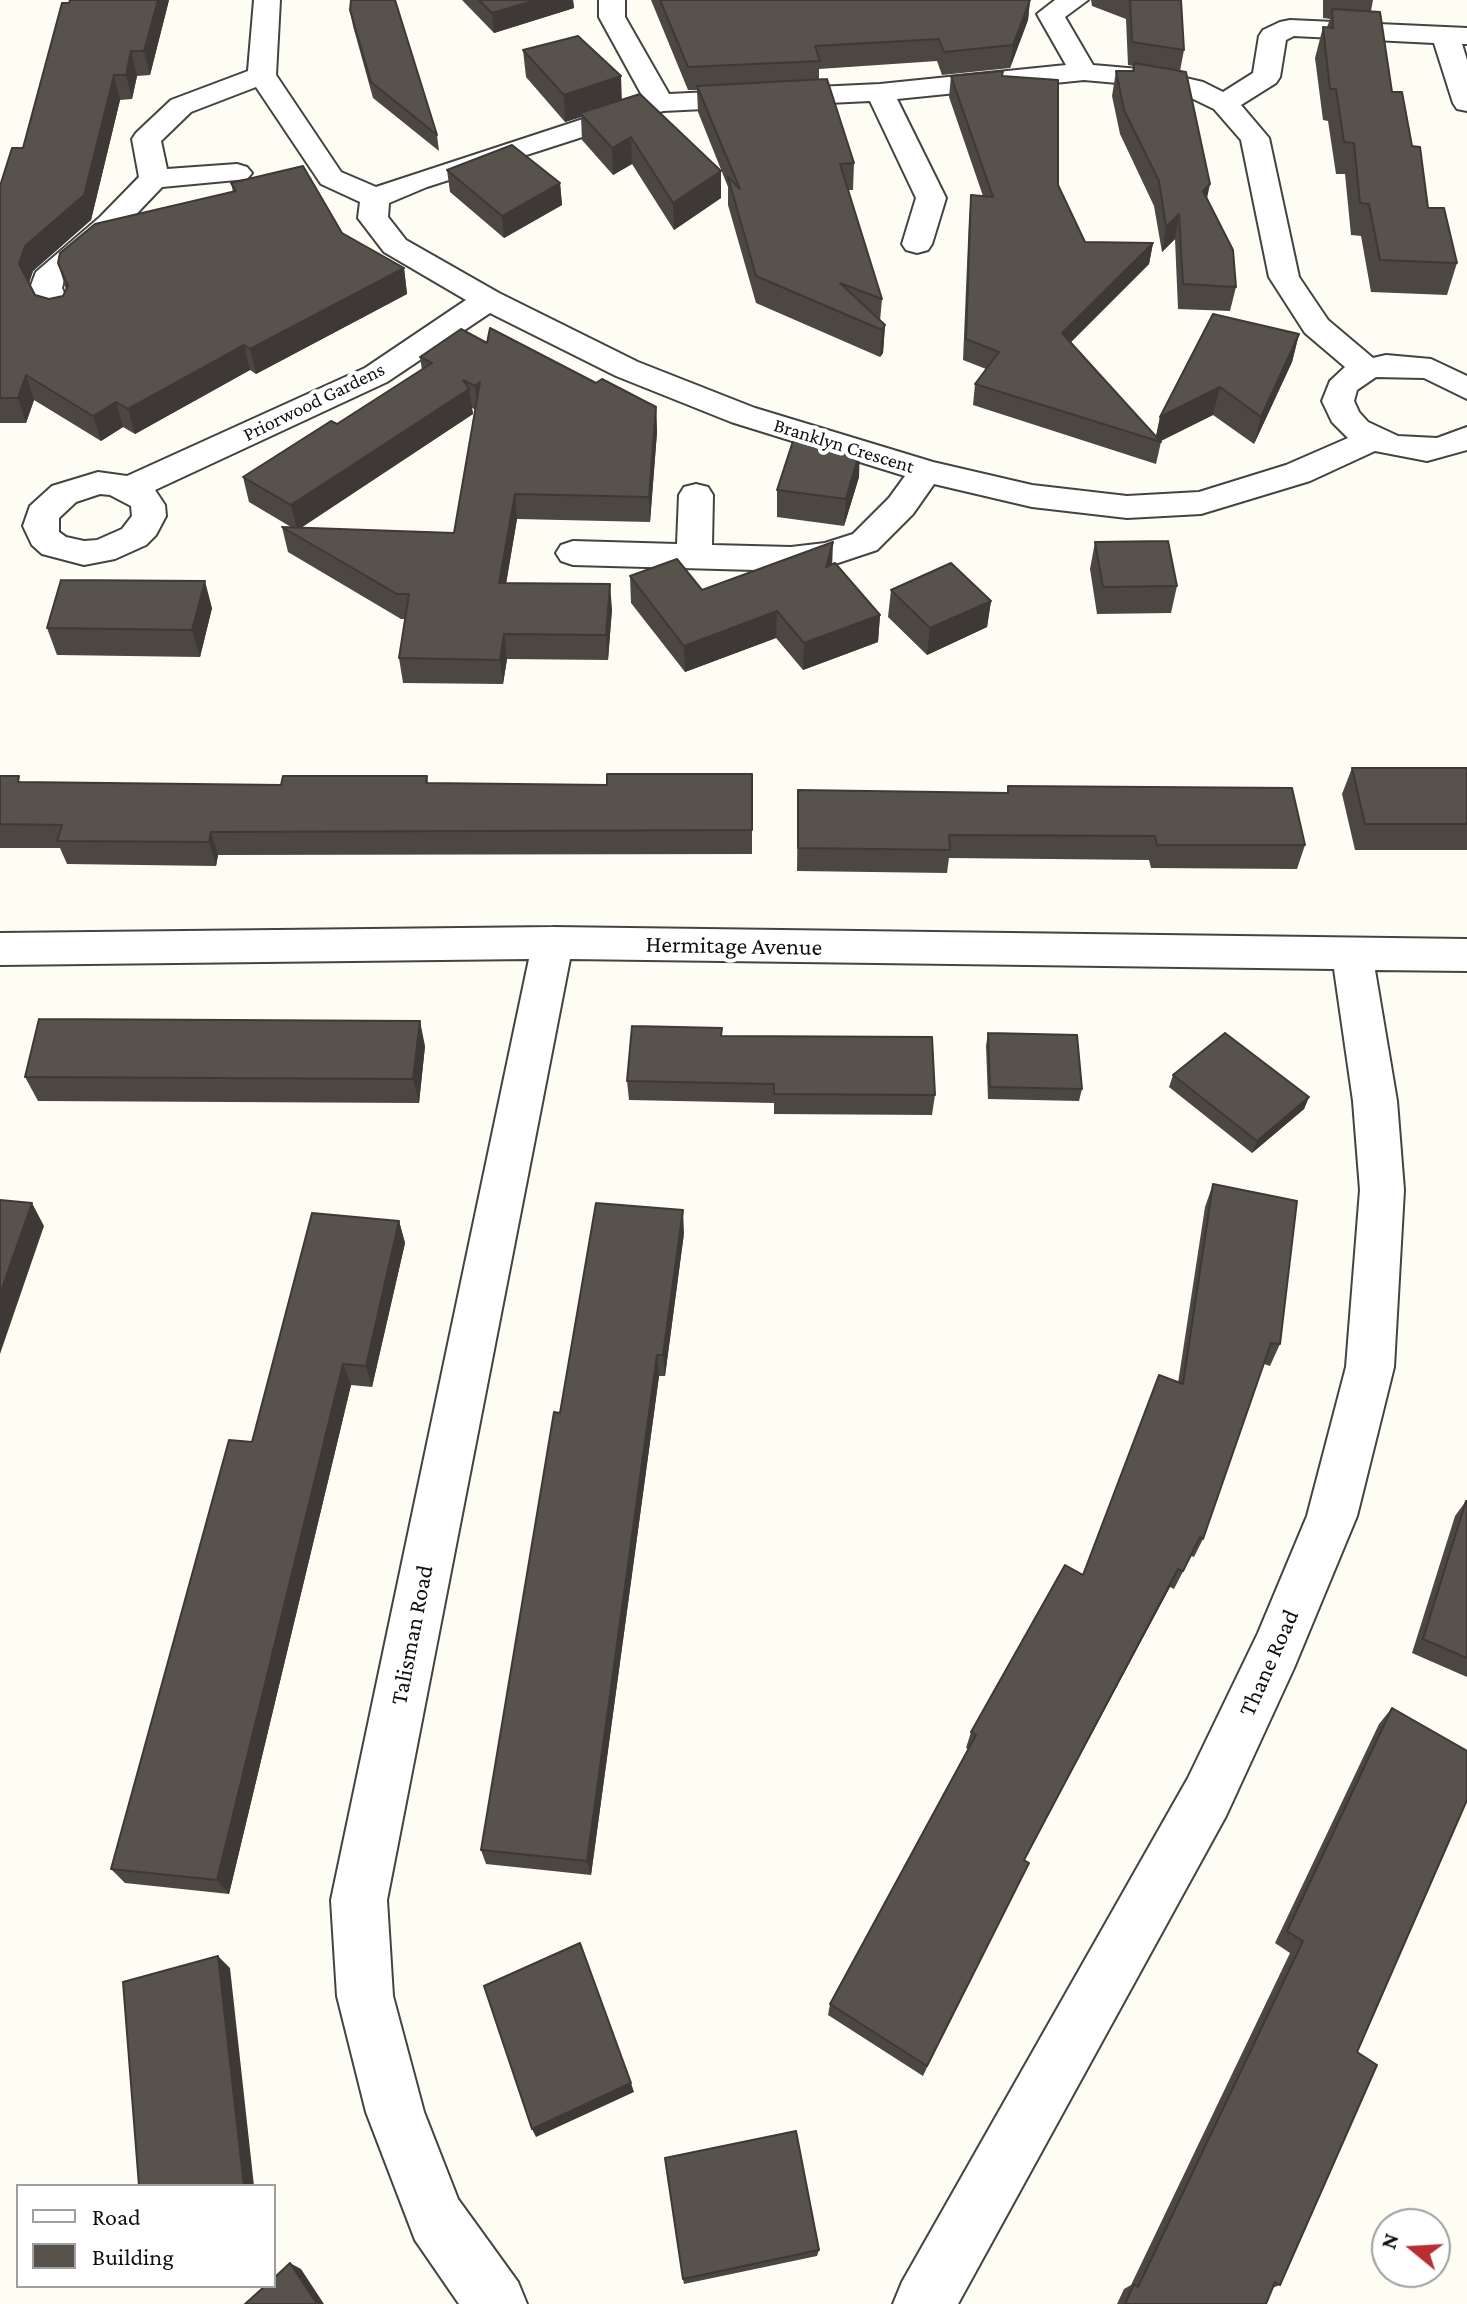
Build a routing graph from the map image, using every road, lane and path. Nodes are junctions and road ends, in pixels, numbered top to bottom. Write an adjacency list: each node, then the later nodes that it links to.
1 (267, 0): 6 (street)
2 (612, 0): 8 (street)
3 (1075, 0): 5 (street)
4 (1456, 36): 9 (street); 10 (street)
5 (1084, 72): 7 (street); 9 (street)
6 (262, 75): 12 (street); 13 (street)
7 (880, 92): 8 (street); 14 (street)
8 (660, 103): 13 (street)
9 (1224, 103): 17 (street)
10 (1467, 103)
11 (237, 173): 12 (street)
12 (154, 179): 16 (street)
13 (375, 198): 15 (street, Branklyn Crescent)
14 (917, 244)
15 (488, 300): 21 (street, Branklyn Crescent); 22 (street, Priorwood Gardens)
16 (57, 312)
17 (1366, 369): 18 (street); 19 (street)
18 (1462, 378)
19 (1374, 439): 20 (street); 21 (street, Branklyn Crescent)
20 (1459, 452)
21 (926, 471): 25 (street)
22 (130, 488)
23 (696, 495): 25 (street)
24 (573, 553): 25 (street)
25 (694, 554)
26 (553, 943): 27 (street, Hermitage Avenue); 28 (street, Hermitage Avenue); 30 (street, Talisman Road)
27 (0, 949)
28 (1352, 955): 29 (street, Hermitage Avenue); 31 (street, Thane Road)
29 (1467, 955)
30 (496, 2304)
31 (924, 2304)

